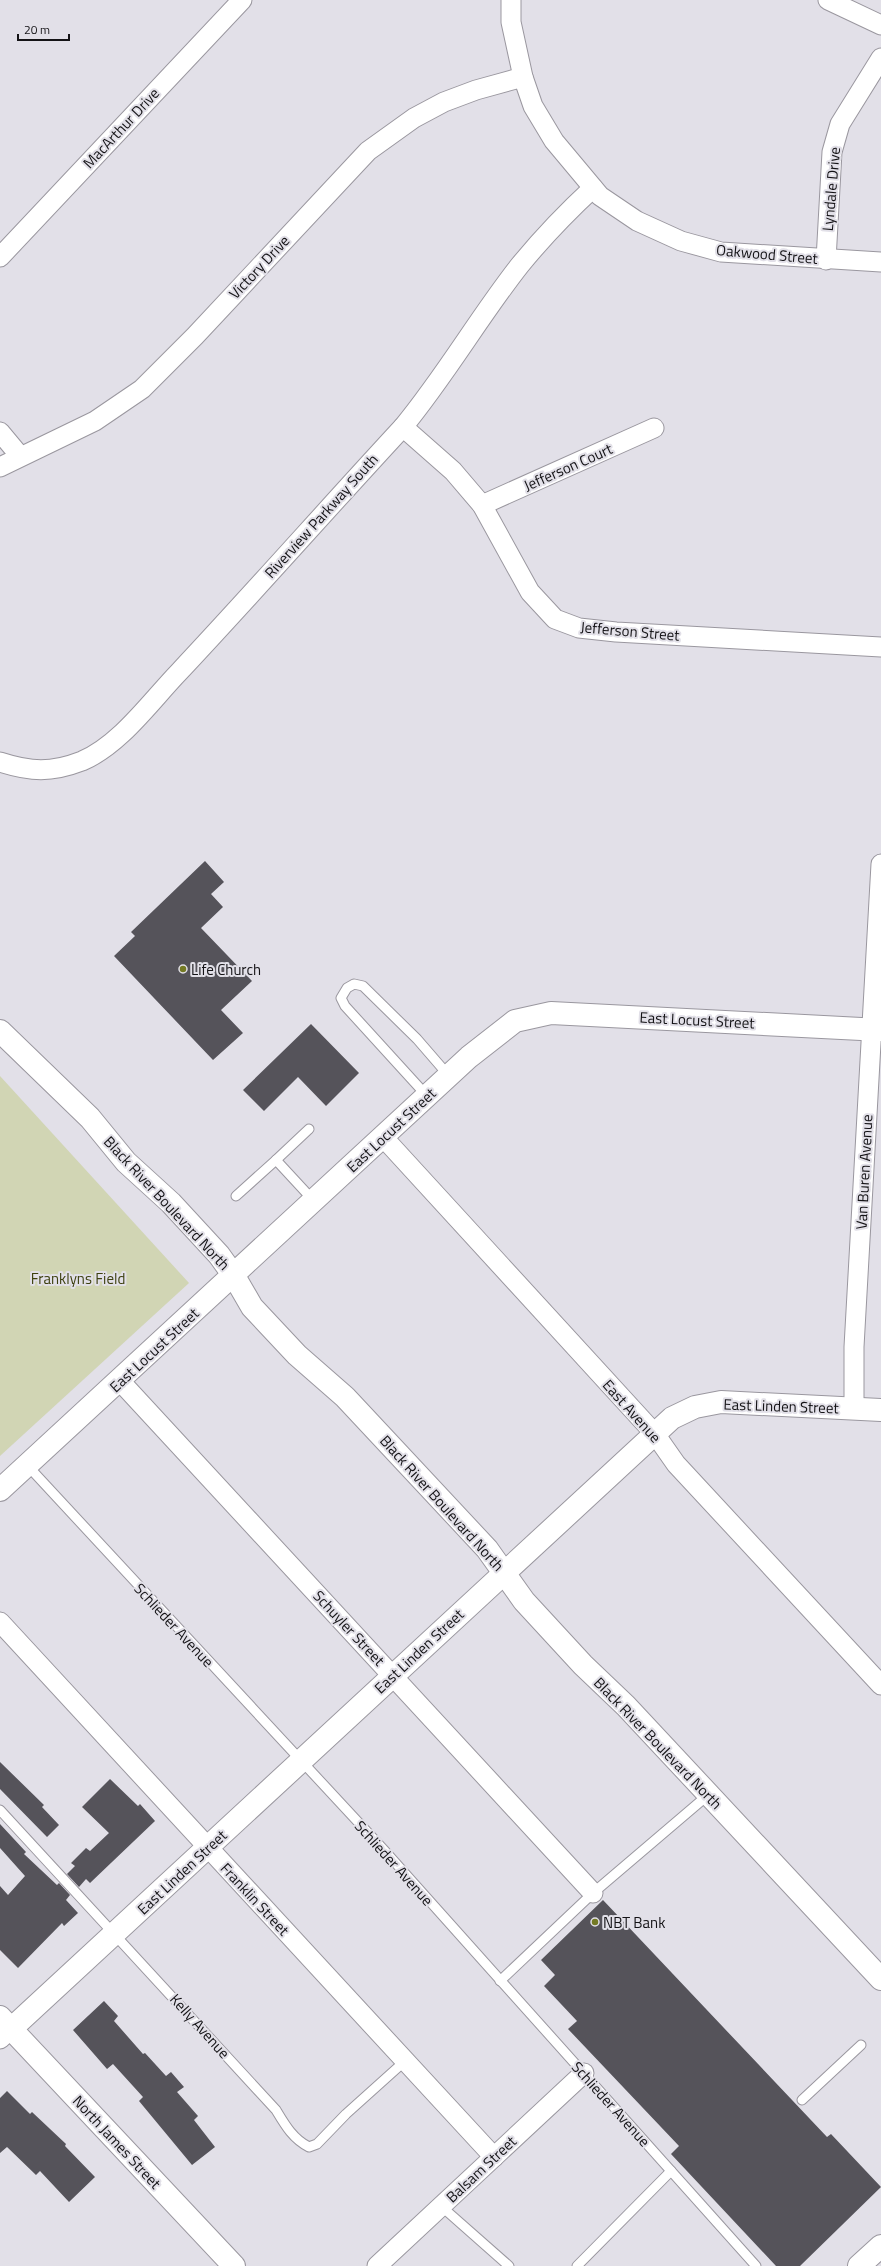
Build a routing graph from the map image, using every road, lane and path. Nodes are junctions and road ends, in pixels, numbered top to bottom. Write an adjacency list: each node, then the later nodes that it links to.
1 (242, 0): 8 (street, MacArthur Drive)
2 (511, 0): 6 (street, Oakwood Street)
3 (828, 0): 4 (street)
4 (881, 25)
5 (881, 58): 9 (street, Lyndale Drive)
6 (523, 77): 7 (street, Oakwood Street); 14 (street, Victory Drive)
7 (593, 188): 9 (street, Oakwood Street); 11 (street, Riverview Parkway South)
8 (0, 257)
9 (826, 260): 10 (street, Oakwood Street)
10 (881, 262)
11 (403, 427): 16 (street, Jefferson Street); 18 (street, Riverview Parkway South)
12 (654, 428): 16 (street, Jefferson Court)
13 (0, 432): 14 (street)
14 (20, 456): 15 (street, Victory Drive)
15 (0, 467)
16 (482, 505): 17 (street, Jefferson Street)
17 (881, 647)
18 (0, 762)
19 (881, 864): 20 (street, Van Buren Avenue)
20 (877, 1030): 22 (street, East Locust Street); 31 (street, Van Buren Avenue)
21 (0, 1031): 29 (street, Black River Boulevard North)
22 (449, 1076): 23 (street, East Locust Street); 23 (lane)
23 (427, 1096): 25 (street, East Locust Street)
24 (309, 1129): 26 (lane)
25 (383, 1137): 28 (street, East Locust Street); 33 (street, East Avenue)
26 (276, 1160): 27 (lane); 28 (lane)
27 (236, 1196)
28 (314, 1201): 29 (street, East Locust Street)
29 (234, 1276): 30 (street, East Locust Street); 36 (street, Black River Boulevard North)
30 (120, 1381): 34 (street, East Locust Street); 38 (street, Schuyler Street)
31 (854, 1409): 32 (street, East Linden Street); 33 (street, East Linden Street)
32 (881, 1410)
33 (655, 1434): 36 (street, East Linden Street); 39 (street, East Avenue)
34 (27, 1465): 35 (street, East Locust Street); 40 (lane, Schlieder Avenue)
35 (0, 1490)
36 (505, 1572): 38 (street, East Linden Street); 41 (street, Black River Boulevard North)
37 (0, 1622): 43 (street, Franklin Street)
38 (394, 1675): 40 (street, East Linden Street); 44 (street, Schuyler Street)
39 (881, 1685)
40 (300, 1762): 43 (street, East Linden Street); 47 (lane, Schlieder Avenue)
41 (708, 1795): 44 (lane); 46 (street, Black River Boulevard North)
42 (0, 1810): 45 (lane, Kelly Avenue)
43 (208, 1848): 45 (street, East Linden Street); 50 (street, Franklin Street)
44 (593, 1893): 47 (lane)
45 (115, 1934): 48 (street, East Linden Street); 50 (lane, Kelly Avenue)
46 (881, 1979)
47 (500, 1980): 51 (lane, Schlieder Avenue)
48 (4, 2029): 57 (street, North James Street)
49 (861, 2045): 52 (lane)
50 (405, 2060): 53 (street, Franklin Street)
51 (584, 2073): 53 (street, Balsam Street); 54 (lane, Schlieder Avenue)
52 (802, 2100)
53 (494, 2157): 55 (street, Balsam Street)
54 (672, 2171): 60 (lane); 61 (lane, Schlieder Avenue)
55 (441, 2206): 58 (street, Balsam Street); 59 (lane)
56 (881, 2246): 62 (street)
57 (234, 2266)
58 (377, 2266)
59 (509, 2266)
60 (577, 2266)
61 (756, 2266)
62 (859, 2266)

